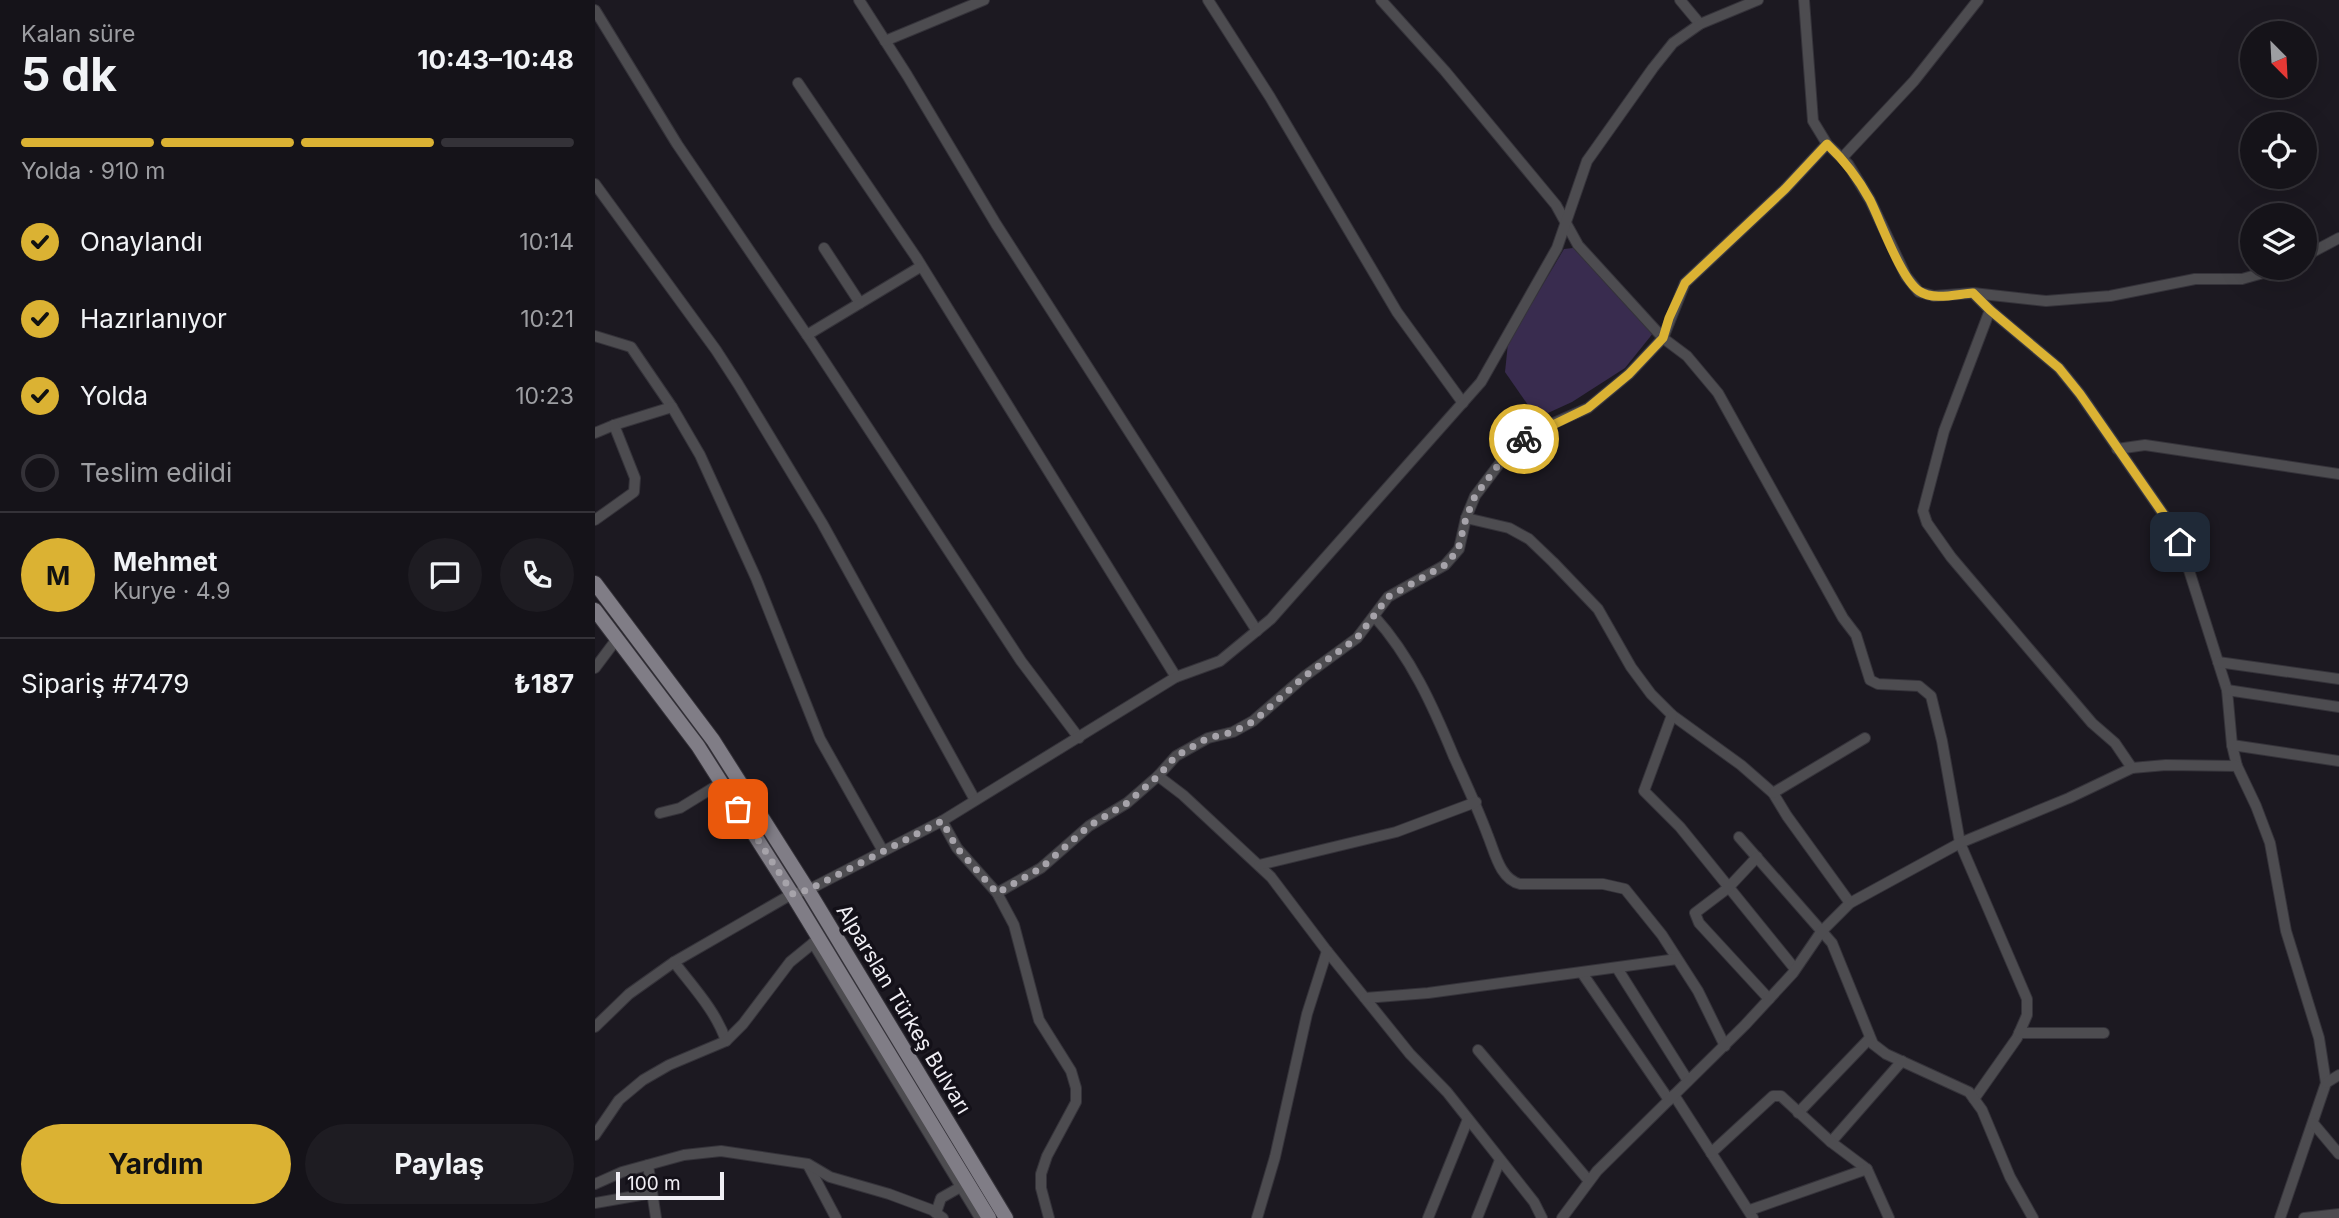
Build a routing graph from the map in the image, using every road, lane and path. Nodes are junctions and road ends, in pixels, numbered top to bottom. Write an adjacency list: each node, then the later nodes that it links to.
1 (859, 0): 11 (street)
2 (984, 0): 11 (street)
3 (1207, 0): 28 (street)
4 (1381, 0): 16 (street)
5 (1680, 0): 10 (street)
6 (1758, 0): 10 (street)
7 (1804, 0): 13 (street)
8 (1978, 0): 14 (street)
9 (595, 10): 25 (street)
10 (1700, 24): 16 (street)
11 (885, 41): 40 (street)
12 (798, 83): 20 (street)
13 (1827, 144): 14 (street); 27 (street)
14 (1842, 159): 22 (street)
15 (595, 184): 58 (street)
16 (1566, 223): 27 (street); 28 (street)
17 (2339, 238): 19 (street)
18 (824, 248): 23 (street)
19 (2317, 250)
20 (920, 267): 23 (street); 44 (street)
21 (2240, 279): 22 (street)
22 (1973, 293): 24 (street)
23 (860, 303): 25 (street)
24 (1990, 310): 32 (street); 54 (street)
25 (807, 335): 49 (street)
26 (595, 336): 29 (street)
27 (1663, 338): 34 (street); 63 (street)
28 (1463, 402): 40 (street)
29 (672, 407): 30 (street); 64 (street)
30 (614, 425): 31 (street); 35 (street)
31 (595, 433)
32 (2117, 449): 33 (street); 42 (street)
33 (2339, 474)
34 (1466, 518): 38 (street); 48 (street)
35 (595, 520)
36 (595, 583): 68 (main road, Alparslan Türkeş Bulvarı)
37 (595, 610): 41 (main road, Alparslan Türkeş Bulvarı)
38 (1374, 617): 55 (street); 59 (street)
39 (595, 621): 41 (street)
40 (1257, 631): 44 (street)
41 (613, 640): 43 (street); 56 (street); 70 (main road, Alparslan Türkeş Bulvarı)
42 (2218, 662): 45 (street); 46 (street)
43 (595, 667)
44 (1176, 677): 49 (street)
45 (2339, 679)
46 (2227, 690): 47 (street); 51 (street)
47 (2339, 707)
48 (1672, 715): 57 (street); 67 (street)
49 (1079, 738): 58 (street)
50 (1865, 738): 57 (street)
51 (2232, 745): 52 (street); 53 (street)
52 (2339, 761)
53 (2237, 766): 54 (street); 92 (street)
54 (2132, 768): 63 (street)
55 (1158, 776): 66 (street); 69 (street)
56 (716, 786): 60 (street); 70 (street)
57 (1773, 793): 71 (street)
58 (975, 800): 61 (street)
59 (1476, 802): 66 (street); 75 (street)
60 (660, 813)
61 (942, 821): 64 (street); 69 (street)
62 (1739, 836): 65 (street)
63 (1960, 843): 71 (street); 83 (street)
64 (883, 851): 68 (street)
65 (1757, 857): 67 (street); 72 (street)
66 (1259, 865): 74 (street)
67 (1728, 888): 78 (street); 81 (street)
68 (808, 890): 70 (street); 118 (main road, Alparslan Türkeş Bulvarı)
69 (997, 893): 119 (street)
70 (790, 896): 73 (main road, Alparslan Türkeş Bulvarı); 76 (street)
71 (1850, 903): 72 (street)
72 (1821, 932): 78 (street); 85 (street)
73 (816, 941): 86 (street); 108 (main road, Alparslan Türkeş Bulvarı)
74 (1327, 951): 80 (street); 120 (street)
75 (1677, 959): 77 (street); 87 (street)
76 (674, 962): 82 (street); 86 (street)
77 (1617, 968): 79 (street); 91 (street)
78 (1795, 969): 81 (street)
79 (1582, 973): 80 (street); 93 (street)
80 (1365, 998): 96 (street)
81 (1769, 999): 87 (street)
82 (595, 1027)
83 (2019, 1033): 84 (street); 94 (street)
84 (2104, 1033)
85 (1870, 1038): 89 (street); 95 (street)
86 (726, 1041): 98 (street)
87 (1725, 1046): 91 (street)
88 (1478, 1050): 106 (street)
89 (1902, 1061): 94 (street); 99 (street)
90 (2339, 1075): 92 (street)
91 (1689, 1081): 93 (street)
92 (2326, 1083): 97 (street)
93 (1672, 1098): 100 (street); 106 (street)
94 (1975, 1099): 126 (street)
95 (1798, 1113): 99 (street); 100 (street)
96 (1468, 1119): 102 (street); 121 (street)
97 (2313, 1123): 101 (street); 127 (street)
98 (595, 1135)
99 (1831, 1142): 105 (street)
100 (1711, 1153): 111 (street)
101 (2339, 1154)
102 (1500, 1160): 122 (street); 123 (street)
103 (808, 1164): 104 (street); 113 (street); 115 (street)
104 (648, 1165): 107 (street); 109 (street)
105 (1867, 1169): 111 (street); 125 (street)
106 (1589, 1181): 124 (street)
107 (595, 1184)
108 (964, 1185): 113 (street); 116 (street); 117 (main road, Alparslan Türkeş Bulvarı)
109 (652, 1193): 110 (street); 114 (street)
110 (595, 1203)
111 (1752, 1214)
112 (2339, 1214): 128 (street)
113 (939, 1216)
114 (656, 1218)
115 (836, 1218)
116 (980, 1218)
117 (989, 1218)
118 (1006, 1218)
119 (1049, 1218)
120 (1257, 1218)
121 (1428, 1218)
122 (1477, 1218)
123 (1542, 1218)
124 (1562, 1218)
125 (1889, 1218)
126 (2033, 1218)
127 (2280, 1218)
128 (2304, 1218)

